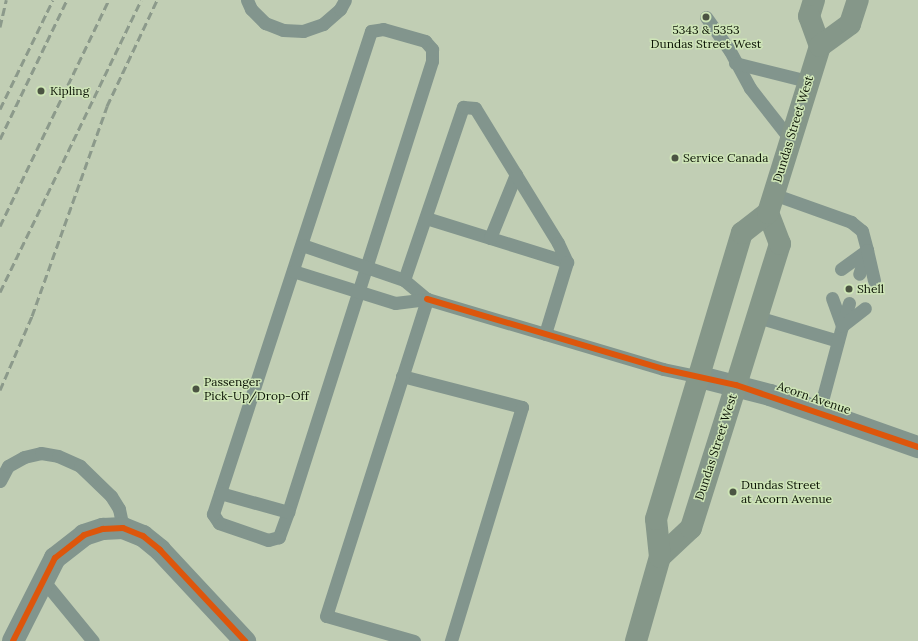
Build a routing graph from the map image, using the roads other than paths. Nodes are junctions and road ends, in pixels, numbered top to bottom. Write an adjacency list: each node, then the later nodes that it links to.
1 (247, 0): 2 (lane)
2 (345, 0)
3 (814, 0): 6 (main road)
4 (858, 0): 6 (main road)
5 (706, 17): 7 (lane)
6 (820, 46): 8 (main road, Dundas Street West)
7 (735, 63): 8 (lane); 9 (lane)
8 (807, 81): 9 (main road, Dundas Street West)
9 (790, 139): 11 (main road, Dundas Street West)
10 (516, 174): 12 (lane); 13 (lane); 16 (lane)
11 (770, 204): 15 (lane); 28 (main road, Dundas Street West); 33 (main road)
12 (426, 218): 13 (lane); 21 (lane)
13 (490, 238): 16 (lane)
14 (302, 245): 17 (lane); 17 (lane); 19 (lane)
15 (867, 250): 18 (lane); 20 (lane); 22 (lane)
16 (567, 262): 30 (lane)
17 (365, 266): 21 (lane); 23 (lane)
18 (841, 269)
19 (293, 271): 23 (lane); 38 (lane)
20 (859, 274)
21 (404, 280): 25 (lane)
22 (874, 280)
23 (358, 290): 25 (lane); 39 (lane)
24 (832, 298): 29 (lane)
25 (427, 299): 30 (lane); 32 (lane)
26 (849, 303): 29 (lane)
27 (865, 308): 29 (lane)
28 (757, 318): 31 (lane); 34 (main road, Dundas Street West)
29 (842, 326): 31 (lane)
30 (545, 334): 33 (lane)
31 (838, 342): 35 (lane)
32 (402, 376): 46 (lane); 47 (lane)
33 (700, 377): 34 (street, Acorn Avenue); 41 (main road)
34 (736, 385): 35 (street, Acorn Avenue); 41 (main road, Dundas Street West)
35 (819, 412): 36 (street, Acorn Avenue)
36 (918, 447)
37 (0, 481): 40 (lane)
38 (220, 493): 39 (lane); 39 (lane)
39 (288, 512)
40 (123, 528): 42 (street); 45 (street)
41 (660, 557): 48 (main road)
42 (42, 579): 43 (street); 44 (lane)
43 (13, 641)
44 (93, 641)
45 (245, 641)
46 (414, 641)
47 (451, 641)
48 (636, 641)

